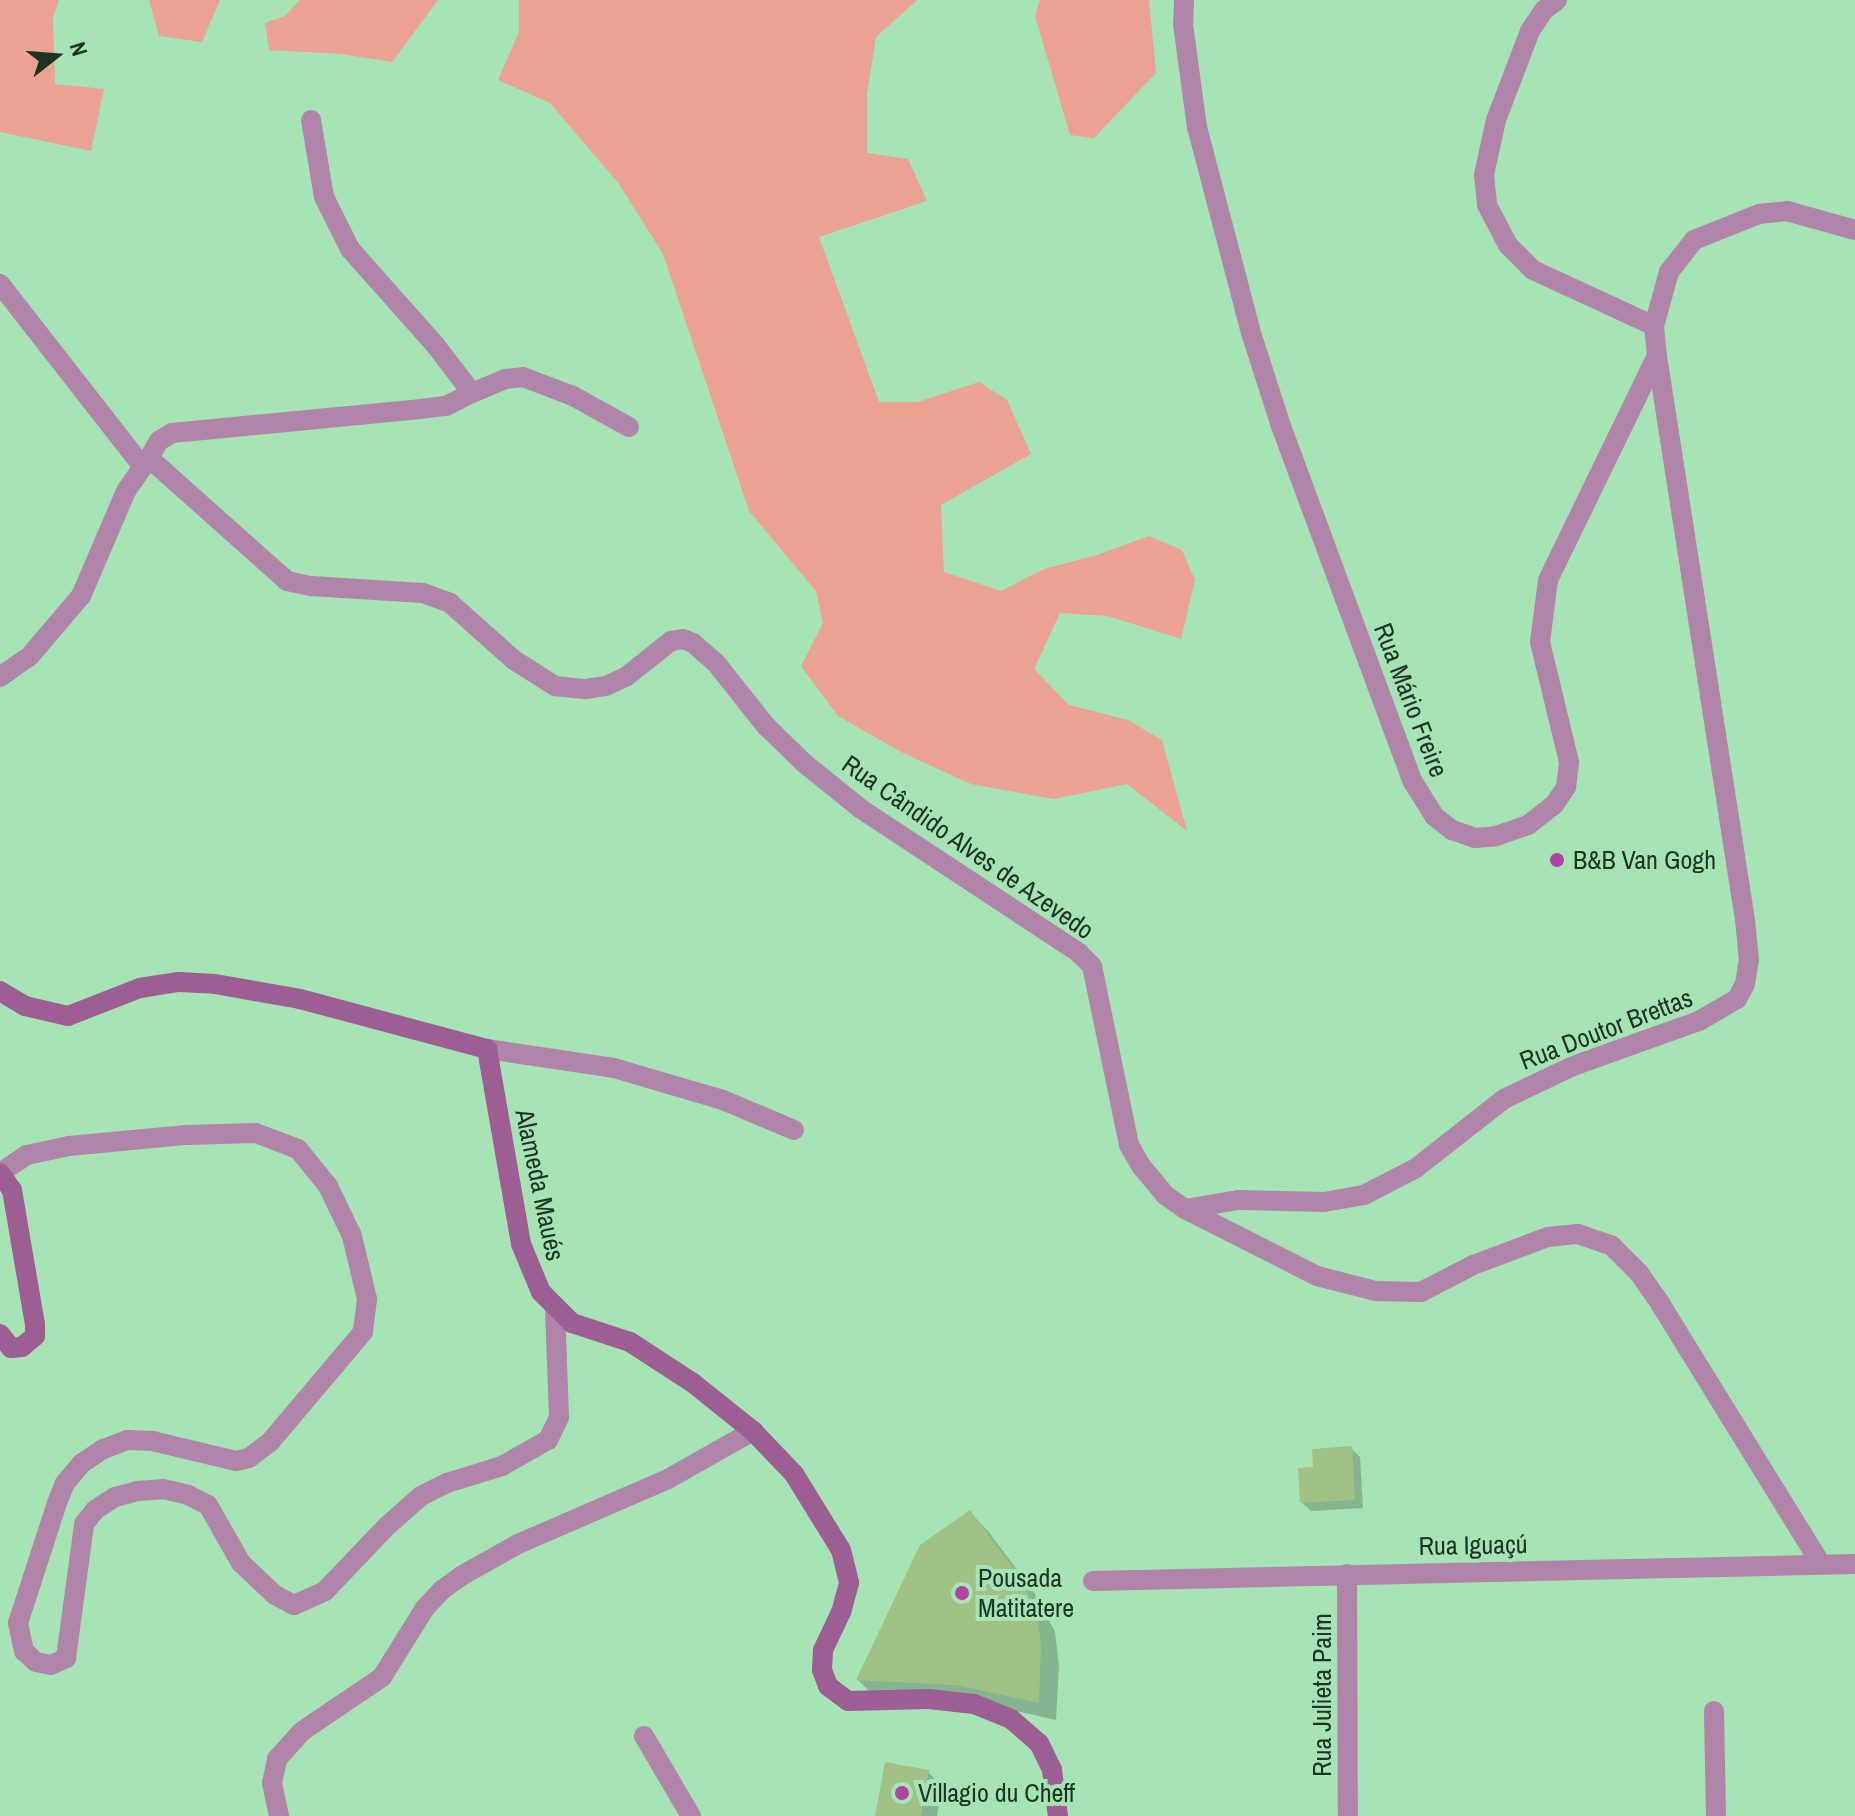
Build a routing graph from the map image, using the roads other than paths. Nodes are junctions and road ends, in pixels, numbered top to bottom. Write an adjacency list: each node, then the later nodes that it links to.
1 (1184, 0): 7 (street, Rua Mário Freire)
2 (1557, 0): 6 (street)
3 (311, 120): 8 (street)
4 (1855, 230): 6 (street)
5 (0, 284): 10 (street, Rua Cândido Alves de Azevedo)
6 (1654, 326): 7 (street)
7 (1657, 356): 16 (street, Rua Doutor Brettas)
8 (472, 393): 9 (street); 10 (street)
9 (629, 427)
10 (146, 462): 11 (street); 16 (street, Rua Cândido Alves de Azevedo)
11 (0, 677)
12 (0, 991): 13 (street)
13 (487, 1049): 14 (street); 17 (street, Alameda Maués)
14 (794, 1130)
15 (0, 1173): 17 (street); 18 (street)
16 (1185, 1209): 20 (street)
17 (555, 1309): 19 (street, Alameda Maués)
18 (2, 1338)
19 (753, 1431): 26 (street); 28 (street, Alameda Maués)
20 (1821, 1564): 21 (street, Rua Iguaçú); 22 (street, Rua Iguaçú)
21 (1855, 1564)
22 (1347, 1574): 23 (street, Rua Iguaçú); 29 (street, Rua Julieta Paim)
23 (1093, 1581)
24 (1714, 1711): 30 (street)
25 (644, 1736): 27 (street)
26 (279, 1816)
27 (691, 1816)
28 (1058, 1816)
29 (1348, 1816)
30 (1716, 1816)

